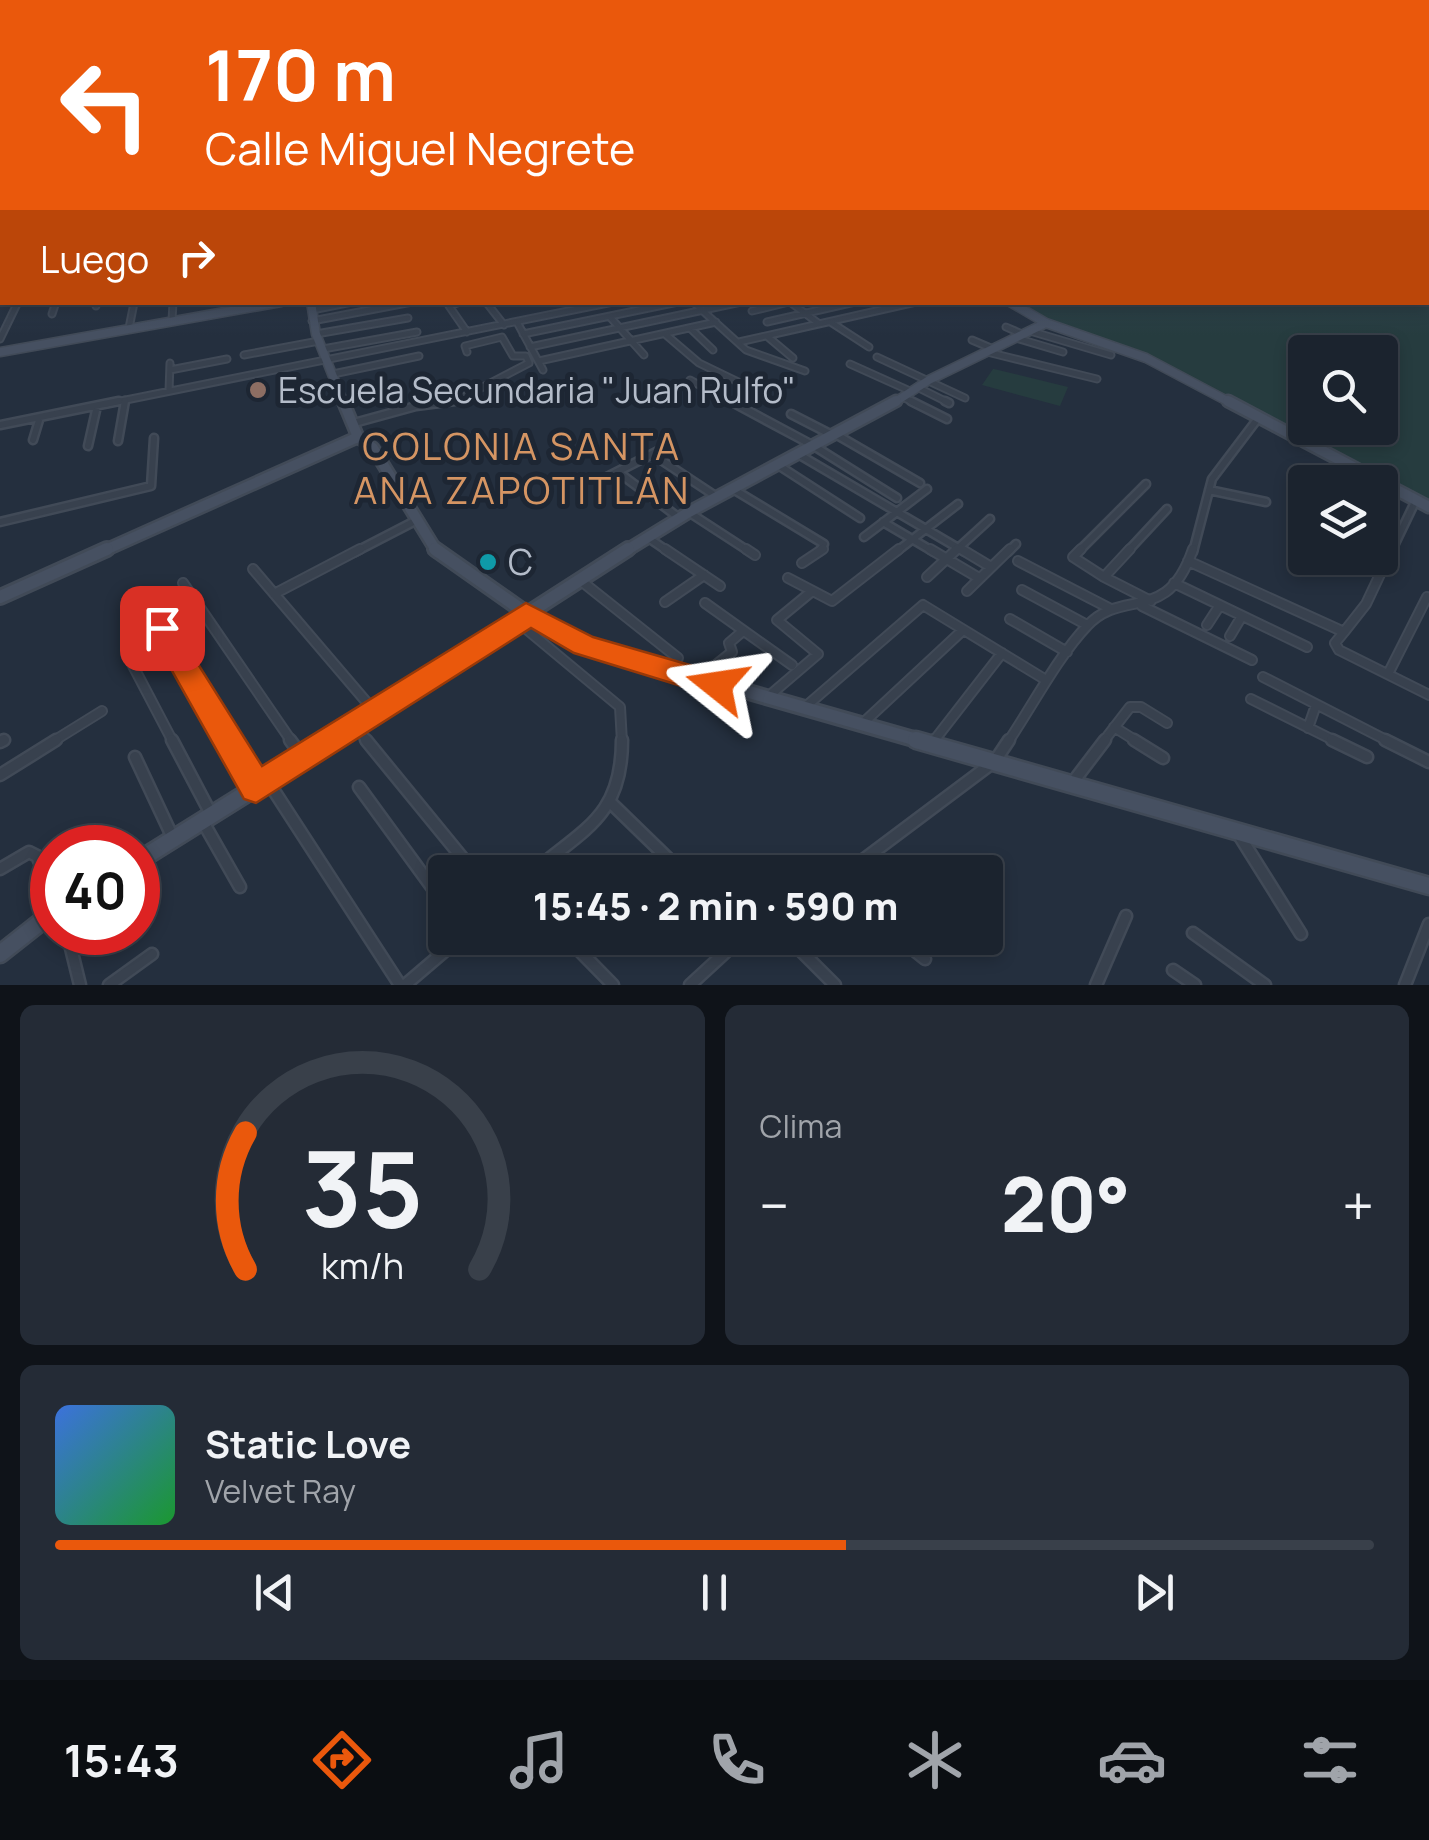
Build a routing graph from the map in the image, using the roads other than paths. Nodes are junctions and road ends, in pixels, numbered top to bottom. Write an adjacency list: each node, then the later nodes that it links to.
1 (17, 305): 48 (street)
2 (55, 305): 25 (street)
3 (134, 305): 39 (street)
4 (173, 305): 29 (street)
5 (212, 305): 26 (street)
6 (396, 305): 30 (street)
7 (452, 305): 43 (street)
8 (488, 305): 35 (street)
9 (595, 305): 27 (street); 31 (street)
10 (663, 305): 27 (street)
11 (696, 305): 22 (street)
12 (726, 305): 22 (street)
13 (775, 305): 23 (street)
14 (793, 305): 24 (street)
15 (841, 305): 24 (street)
16 (890, 305): 21 (street)
17 (905, 305): 21 (street)
18 (1015, 305): 37 (street)
19 (246, 306): 26 (street)
20 (311, 306): 30 (street)
21 (894, 308): 34 (street)
22 (702, 310): 32 (street); 40 (street)
23 (752, 310)
24 (805, 313): 33 (street); 36 (street)
25 (52, 314)
26 (211, 314): 29 (street)
27 (609, 316): 40 (street); 44 (street)
28 (408, 318): 52 (street)
29 (172, 321): 39 (street)
30 (312, 321): 52 (street)
31 (517, 322): 35 (street); 44 (street)
32 (716, 322): 41 (street); 51 (street)
33 (767, 322)
34 (831, 322): 36 (street); 54 (street)
35 (504, 324): 43 (street)
36 (820, 324): 47 (street)
37 (1046, 324): 46 (street); 84 (street)
38 (1006, 327): 46 (street)
39 (129, 328): 57 (street)
40 (619, 328): 50 (street); 53 (street)
41 (690, 328): 45 (street); 55 (street)
42 (417, 332): 52 (street)
43 (466, 332): 52 (street)
44 (523, 334): 53 (street)
45 (664, 334): 50 (street); 77 (street)
46 (1022, 334): 56 (street); 59 (street); 63 (street)
47 (767, 336): 51 (street); 65 (street)
48 (0, 339)
49 (972, 340): 56 (street)
50 (630, 341): 61 (street); 67 (street)
51 (739, 342): 70 (street)
52 (321, 346): 60 (street); 71 (street); 75 (street)
53 (530, 347): 67 (street)
54 (869, 347)
55 (713, 350)
56 (990, 350): 72 (street); 74 (street)
57 (0, 352)
58 (467, 352): 86 (street)
59 (1063, 352)
60 (244, 355)
61 (644, 355)
62 (419, 356): 71 (street)
63 (1111, 356)
64 (877, 357): 74 (street)
65 (793, 358)
66 (227, 359): 75 (street)
67 (539, 362): 69 (street)
68 (850, 364): 76 (street)
69 (543, 370)
70 (805, 371)
71 (333, 374): 86 (street)
72 (1097, 378)
73 (690, 380): 94 (street)
74 (929, 380): 76 (street); 78 (street)
75 (169, 391): 79 (street)
76 (910, 392): 80 (street); 85 (street); 88 (street)
77 (767, 396)
78 (966, 398)
79 (124, 400): 81 (street); 92 (street)
80 (949, 403)
81 (96, 406): 83 (street); 93 (street)
82 (791, 414): 88 (street)
83 (40, 417): 87 (street); 91 (street)
84 (1260, 417): 103 (street); 106 (street)
85 (947, 419)
86 (354, 423): 89 (street)
87 (0, 425)
88 (836, 436): 94 (street); 111 (street)
89 (358, 437): 115 (street); 144 (street)
90 (154, 438): 116 (street)
91 (34, 440)
92 (118, 441)
93 (88, 446)
94 (814, 446): 97 (street); 105 (street)
95 (662, 448): 96 (street)
96 (652, 454): 99 (street); 104 (street)
97 (798, 454): 98 (street); 111 (street)
98 (778, 465): 102 (street); 113 (street)
99 (618, 472): 100 (street); 112 (street)
100 (600, 481)
101 (1146, 484): 132 (street)
102 (732, 488): 104 (street); 128 (street)
103 (1209, 490): 107 (street); 126 (street)
104 (717, 497): 112 (street)
105 (897, 498)
106 (1416, 500): 109 (street); 160 (street)
107 (1266, 502)
108 (958, 504): 118 (street)
109 (1429, 508)
110 (1166, 510): 132 (street)
111 (894, 513): 117 (street); 118 (street)
112 (684, 515): 119 (street); 124 (street)
113 (860, 518)
114 (990, 519): 123 (street)
115 (416, 520): 143 (street); 153 (street)
116 (0, 522)
117 (883, 522): 120 (street); 121 (street)
118 (925, 530): 121 (street); 123 (street)
119 (647, 536): 131 (street); 136 (street)
120 (864, 537)
121 (914, 540): 125 (street); 142 (street)
122 (1016, 544): 129 (street)
123 (955, 548): 125 (street); 129 (street)
124 (756, 555)
125 (945, 559): 133 (street); 135 (street)
126 (1188, 560): 137 (street); 160 (street)
127 (1018, 561): 151 (street)
128 (802, 563)
129 (991, 567): 135 (street)
130 (252, 569): 143 (street)
131 (704, 576): 139 (street); 146 (street)
132 (1104, 576): 147 (street)
133 (926, 577)
134 (788, 578): 142 (street)
135 (979, 578): 140 (street)
136 (578, 580): 153 (street); 165 (street)
137 (1174, 583): 147 (street); 150 (street)
138 (183, 584): 188 (street)
139 (720, 586)
140 (967, 590)
141 (1022, 590): 155 (street)
142 (812, 592): 174 (street)
143 (274, 594): 179 (street)
144 (0, 597)
145 (1427, 597): 169 (street)
146 (665, 602)
147 (1152, 602): 149 (street)
148 (705, 603): 159 (street)
149 (1141, 605): 151 (street); 166 (street)
150 (1220, 606): 152 (street); 156 (street)
151 (1110, 609): 155 (street)
152 (1242, 616): 161 (street); 162 (street)
153 (523, 618): 171 (street); 179 (street); 196 (street)
154 (1010, 619): 163 (street)
155 (1087, 625): 163 (street)
156 (1207, 625)
157 (162, 628): 194 (street)
158 (963, 629): 164 (street); 177 (street); 181 (street)
159 (743, 631): 168 (street); 171 (street)
160 (1344, 632): 169 (street)
161 (1230, 636)
162 (1307, 647)
163 (1067, 652): 172 (street)
164 (1002, 653): 172 (street); 185 (street)
165 (678, 658)
166 (1252, 660)
167 (131, 662): 197 (street)
168 (792, 664)
169 (1388, 674): 173 (street)
170 (1263, 677): 176 (street)
171 (698, 680): 174 (street)
172 (1046, 680): 190 (street)
173 (1429, 694)
174 (765, 699): 177 (street)
175 (1250, 699): 184 (street)
176 (1316, 704): 184 (street); 191 (street)
177 (803, 709): 181 (street)
178 (102, 711): 192 (street)
179 (376, 712): 182 (street)
180 (1167, 723): 183 (street)
181 (862, 725): 185 (street)
182 (355, 726): 188 (street); 202 (street)
183 (1114, 727): 189 (street); 193 (street)
184 (1308, 728): 187 (street)
185 (931, 744): 190 (street)
186 (135, 757): 199 (street)
187 (1367, 757)
188 (303, 758): 194 (street)
189 (1163, 758)
190 (995, 761): 193 (street); 205 (street)
191 (1429, 762)
192 (0, 775)
193 (1072, 782): 198 (street)
194 (262, 784): 197 (street); 228 (street)
195 (359, 787): 207 (street)
196 (611, 803): 203 (street); 204 (street)
197 (207, 818): 199 (street); 209 (street)
198 (1236, 830): 208 (street); 214 (street)
199 (173, 839): 200 (street)
200 (160, 847)
201 (30, 852): 206 (street)
202 (460, 855)
203 (553, 855)
204 (665, 855)
205 (871, 855)
206 (0, 869)
207 (428, 882)
208 (1429, 886)
209 (240, 887)
210 (1126, 916): 231 (street)
211 (1429, 924): 234 (street)
212 (30, 930): 215 (street)
213 (1192, 933): 233 (street)
214 (1302, 934)
215 (0, 954)
216 (72, 955): 226 (street)
217 (151, 955): 227 (street)
218 (439, 955): 228 (street)
219 (584, 955): 229 (street)
220 (723, 955): 230 (street)
221 (804, 955): 225 (street)
222 (920, 955): 223 (street)
223 (925, 959)
224 (1172, 970): 232 (street)
225 (831, 984)
226 (80, 985)
227 (109, 985)
228 (403, 985)
229 (613, 985)
230 (690, 985)
231 (1096, 985)
232 (1195, 985)
233 (1265, 985)
234 (1405, 985)

